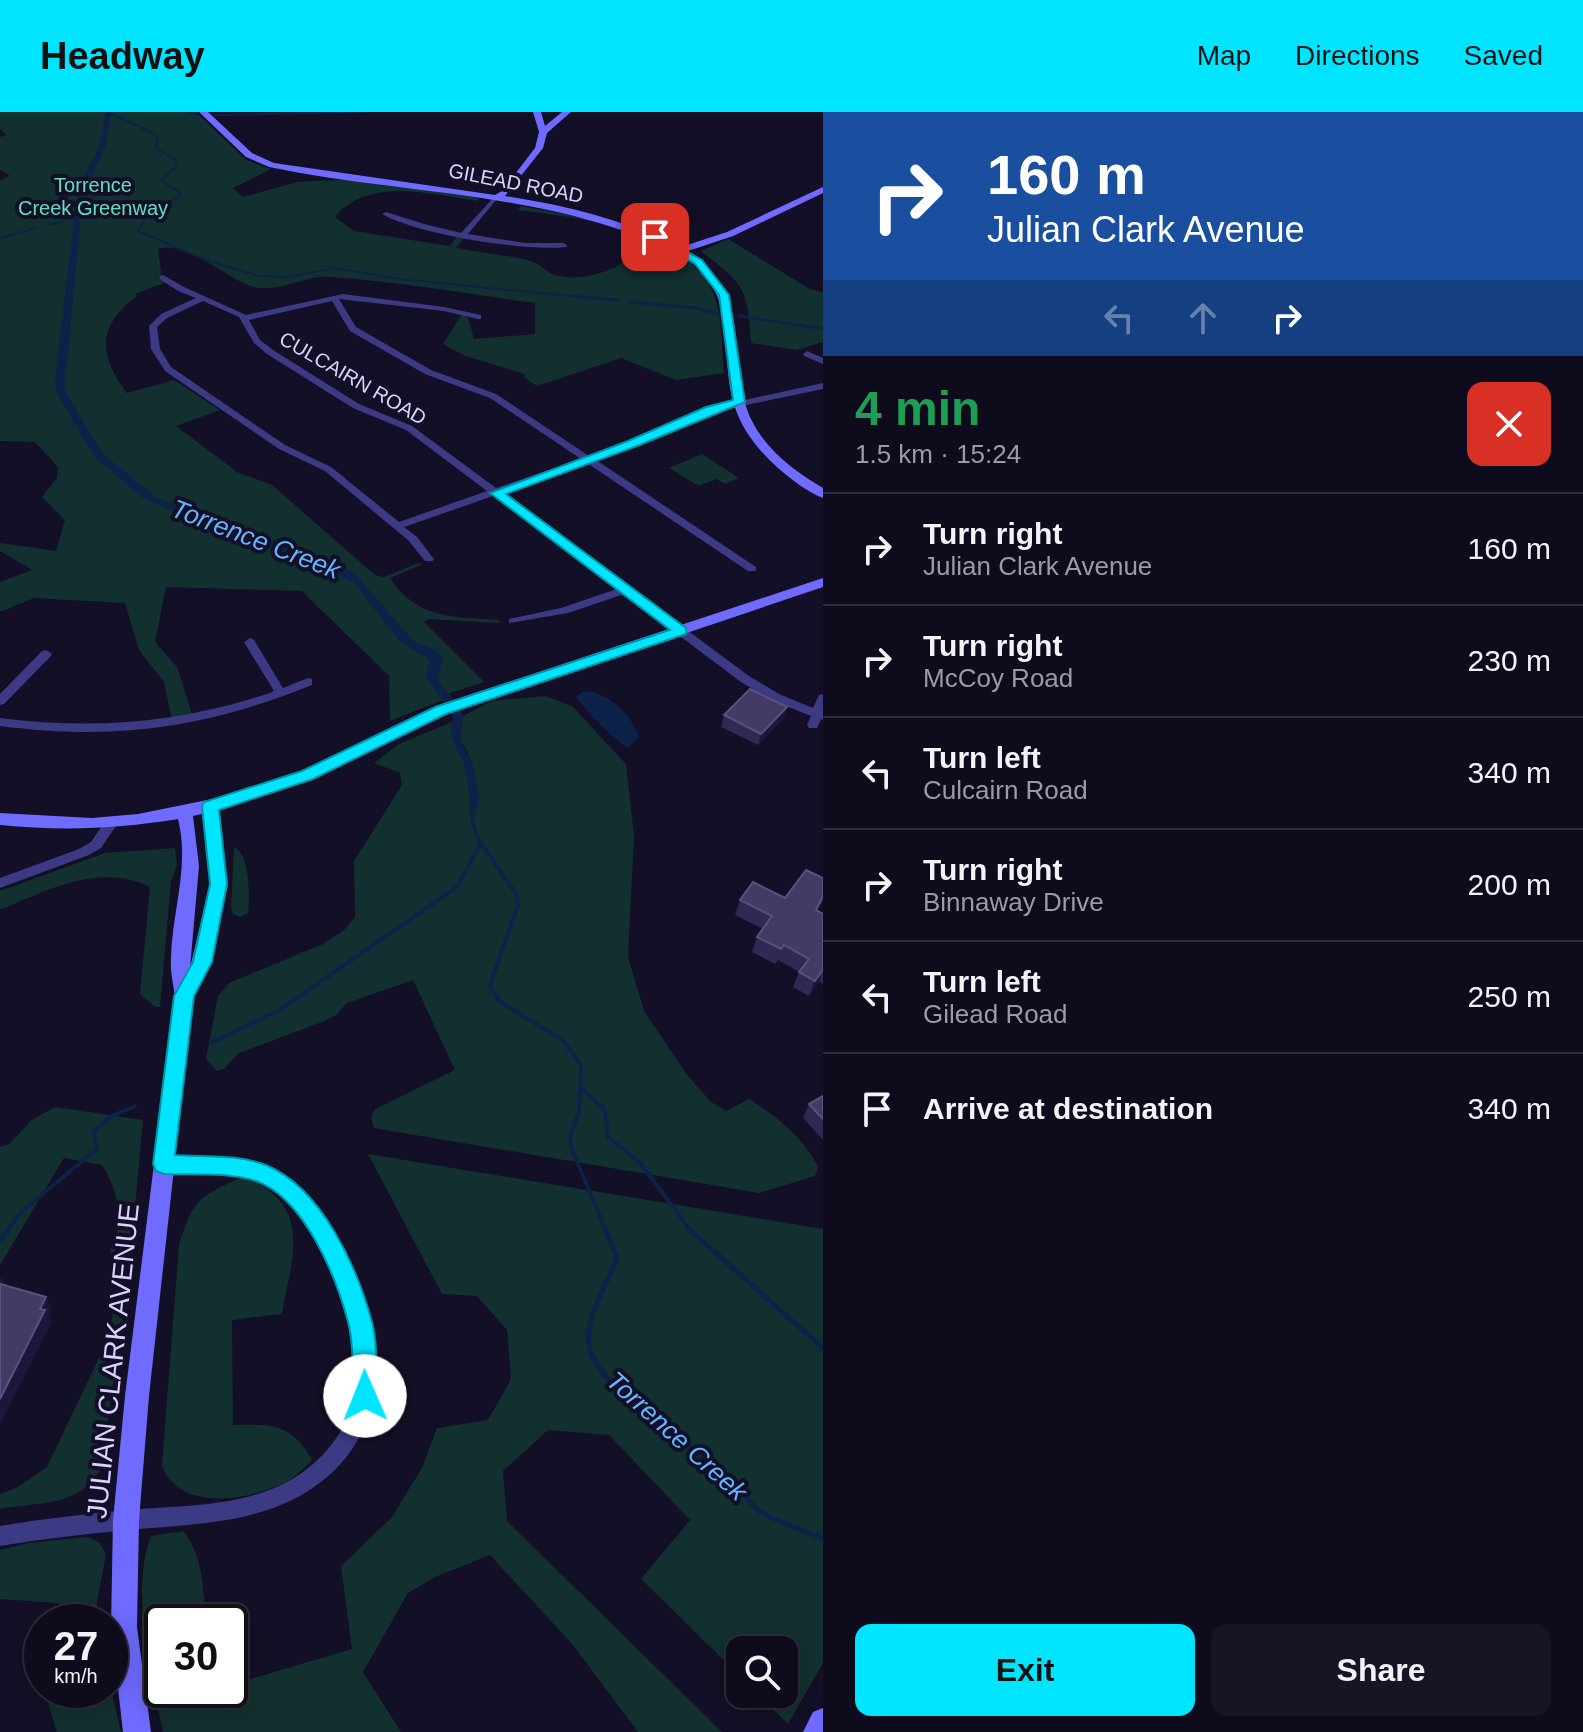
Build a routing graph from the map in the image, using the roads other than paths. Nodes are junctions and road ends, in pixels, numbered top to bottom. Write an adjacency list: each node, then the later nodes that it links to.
1 (203, 112): 6 (main road, GILEAD ROAD)
2 (537, 112): 4 (main road)
3 (567, 112): 4 (main road)
4 (543, 132): 6 (main road)
5 (823, 190): 10 (main road)
6 (497, 196): 8 (street); 10 (main road, GILEAD ROAD)
7 (386, 214): 8 (street)
8 (464, 234): 9 (street)
9 (563, 245)
10 (680, 250): 19 (main road, GILEAD ROAD)
11 (163, 277): 13 (street, CULCAIRN ROAD)
12 (334, 297): 14 (street); 15 (street); 20 (street)
13 (203, 298): 15 (street, CULCAIRN ROAD); 23 (street)
14 (478, 317)
15 (245, 318): 21 (street, CULCAIRN ROAD)
16 (807, 354): 17 (street)
17 (823, 361)
18 (823, 386): 19 (street)
19 (739, 402): 20 (street); 22 (main road, GILEAD ROAD)
20 (586, 459): 21 (street); 25 (street)
21 (496, 493): 23 (street); 27 (street, CULCAIRN ROAD)
22 (823, 494)
23 (397, 526): 24 (street)
24 (429, 559)
25 (752, 569)
26 (823, 582): 29 (main road)
27 (624, 590): 28 (street); 29 (street, CULCAIRN ROAD)
28 (513, 621)
29 (681, 631): 36 (street, CULCAIRN ROAD); 38 (main road)
30 (250, 642): 33 (street)
31 (46, 654): 35 (street)
32 (308, 682): 33 (street)
33 (281, 694): 37 (street)
34 (823, 698): 36 (street)
35 (0, 701)
36 (818, 718)
37 (0, 722)
38 (210, 807): 39 (main road); 43 (main road, JULIAN CLARK AVENUE)
39 (184, 812): 41 (main road); 43 (main road, JULIAN CLARK AVENUE)
40 (0, 819): 41 (main road)
41 (111, 823): 42 (street)
42 (0, 883)
43 (184, 996): 44 (main road, JULIAN CLARK AVENUE)
44 (164, 1164): 45 (main road, JULIAN CLARK AVENUE); 45 (street)
45 (126, 1520): 46 (street); 48 (main road, JULIAN CLARK AVENUE)
46 (0, 1536)
47 (823, 1722): 49 (main road)
48 (137, 1732)
49 (817, 1732)

